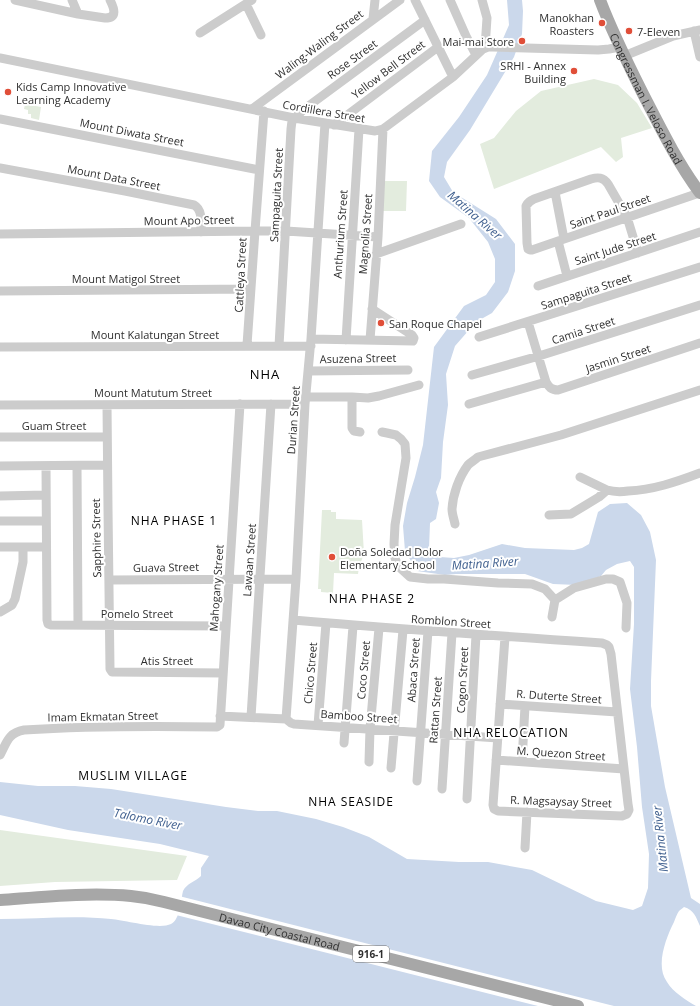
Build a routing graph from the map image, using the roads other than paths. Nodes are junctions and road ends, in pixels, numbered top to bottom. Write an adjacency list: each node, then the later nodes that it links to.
1 (15, 0): 11 (street)
2 (72, 0): 11 (street)
3 (110, 0): 11 (street)
4 (375, 0): 12 (street)
5 (400, 0): 12 (street, Waling-Waling Street)
6 (415, 0): 13 (street)
7 (450, 0): 20 (street)
8 (482, 0): 18 (street)
9 (600, 0): 19 (main road, Congressman I. Veloso Road)
10 (249, 2): 15 (street); 16 (street)
11 (78, 14)
12 (374, 19): 24 (street, Waling-Waling Street)
13 (425, 20): 17 (street); 26 (street, Rose Street)
14 (697, 30): 19 (street); 21 (street)
15 (200, 33)
16 (261, 35)
17 (438, 47): 23 (street); 28 (street, Yellow Bell Street)
18 (489, 47): 19 (street); 20 (street)
19 (622, 52): 33 (main road, Congressman I. Veloso Road)
20 (476, 55): 23 (street)
21 (700, 57)
22 (0, 58): 24 (street, Cordillera Street)
23 (453, 77): 30 (street)
24 (252, 109): 25 (street, Cordillera Street)
25 (264, 111): 26 (street, Cordillera Street); 32 (street, Cattleya Street)
26 (294, 118): 28 (street, Cordillera Street); 39 (street, Sampaguita Street)
27 (0, 119): 32 (street, Mount Diwata Street)
28 (329, 124): 29 (street, Cordillera Street); 43 (street, Durian Street)
29 (359, 129): 30 (street, Cordillera Street); 44 (street, Anthurium Street)
30 (383, 129): 45 (street, Magnolia Street)
31 (0, 168): 40 (street, Mount Data Street)
32 (259, 170): 38 (street, Cattleya Street)
33 (695, 178): 35 (main road, Congressman I. Veloso Road)
34 (555, 192): 36 (street); 46 (street); 46 (street, Saint Paul Street)
35 (700, 193): 36 (street, Saint Paul Street)
36 (627, 217): 46 (street, Saint Paul Street); 47 (street)
37 (461, 224): 48 (street)
38 (255, 230): 39 (street, Mount Apo Street); 40 (street, Mount Apo Street); 52 (street, Cattleya Street)
39 (286, 231): 43 (street, Mount Apo Street); 63 (street, Sampaguita Street)
40 (201, 232): 42 (street, Mount Apo Street)
41 (700, 232): 47 (street, Saint Jude Street)
42 (0, 234)
43 (318, 234): 44 (street, Mount Apo Street); 60 (street, Durian Street)
44 (352, 236): 45 (street, Mount Apo Street); 58 (street, Anthurium Street)
45 (378, 237): 48 (street, Magnolia Street)
46 (561, 240): 50 (street)
47 (638, 253): 50 (street, Saint Jude Street)
48 (376, 254): 55 (street, Magnolia Street)
49 (700, 267): 56 (street, Sampaguita Street)
50 (567, 276): 51 (street, Saint Jude Street)
51 (538, 286)
52 (251, 289): 53 (street, Mount Matigol Street); 62 (street, Cattleya Street)
53 (0, 291)
54 (700, 305): 65 (street, Camia Street)
55 (372, 309): 59 (street, Magnolia Street); 59 (street, Mount Kalatungan Street)
56 (528, 322): 57 (street, Sampaguita Street); 65 (street)
57 (479, 337)
58 (346, 340): 59 (street, Mount Kalatungan Street); 60 (street, Mount Kalatungan Street)
59 (370, 340)
60 (311, 342): 63 (street, Mount Kalatungan Street); 67 (street, Durian Street)
61 (700, 343): 69 (street, Jasmin Street)
62 (247, 346): 63 (street, Mount Kalatungan Street); 64 (street, Mount Kalatungan Street)
63 (279, 346)
64 (0, 347)
65 (538, 356): 68 (street, Camia Street); 69 (street)
66 (408, 370): 67 (street, Asuzena Street)
67 (308, 371): 73 (street, Durian Street)
68 (472, 375)
69 (546, 382): 77 (street)
70 (419, 385): 72 (street, Mount Matutum Street)
71 (700, 390): 95 (street)
72 (352, 397): 73 (street, Mount Matutum Street); 79 (street)
73 (306, 400): 76 (street, Mount Matutum Street); 101 (street, Durian Street)
74 (107, 404): 75 (street, Mount Matutum Street); 78 (street, Mount Matutum Street); 82 (street, Sapphire Street)
75 (240, 404): 76 (street, Mount Matutum Street); 99 (street, Mahogany Street)
76 (271, 404): 100 (street, Lawaan Street)
77 (469, 404)
78 (0, 405)
79 (360, 432)
80 (382, 432): 103 (street)
81 (0, 437): 82 (street, Guam Street)
82 (107, 437): 83 (street, Sapphire Street)
83 (107, 465): 86 (street); 102 (street, Sapphire Street)
84 (0, 466): 85 (street)
85 (46, 466): 86 (street); 90 (street)
86 (77, 466): 108 (street)
87 (700, 474): 89 (street)
88 (580, 477): 89 (street)
89 (607, 490): 92 (street)
90 (46, 495): 91 (street); 94 (street)
91 (0, 496)
92 (549, 515)
93 (0, 521): 94 (street)
94 (46, 521): 98 (street)
95 (455, 524)
96 (0, 547): 97 (street)
97 (23, 547): 98 (street); 104 (street)
98 (46, 548): 108 (street, Pomelo Street)
99 (229, 578): 100 (street, Guava Street); 102 (street, Guava Street); 110 (street, Mahogany Street)
100 (260, 578): 101 (street, Guava Street); 125 (street, Lawaan Street)
101 (296, 578): 106 (street, Durian Street)
102 (109, 580): 109 (street, Sapphire Street)
103 (556, 600): 105 (street); 113 (street)
104 (0, 612)
105 (552, 617)
106 (293, 620): 107 (street, Romblon Street); 126 (street, Durian Street)
107 (326, 623): 111 (street, Romblon Street); 128 (street, Chico Street)
108 (78, 625): 109 (street, Pomelo Street)
109 (109, 625): 110 (street, Pomelo Street); 119 (street, Sapphire Street)
110 (226, 626): 120 (street, Mahogany Street)
111 (353, 626): 112 (street, Romblon Street); 129 (street)
112 (379, 628): 114 (street, Romblon Street); 130 (street, Coco Street)
113 (626, 628)
114 (403, 630): 115 (street, Romblon Street); 131 (street)
115 (428, 631): 116 (street, Romblon Street); 132 (street, Abaca Street)
116 (452, 633): 117 (street, Romblon Street); 133 (street, Rattan Street)
117 (476, 635): 118 (street, Romblon Street); 134 (street, Cogon Street)
118 (504, 637): 121 (street); 123 (street, Romblon Street)
119 (111, 670): 120 (street, Atis Street)
120 (223, 673): 124 (street, Mahogany Street)
121 (500, 704): 122 (street, R. Duterte Street); 135 (street)
122 (526, 706): 123 (street, R. Duterte Street); 140 (street)
123 (617, 712): 142 (street)
124 (220, 716): 125 (street, Bamboo Street); 127 (street, Mahogany Street)
125 (251, 717): 126 (street, Bamboo Street)
126 (286, 719): 128 (street, Bamboo Street)
127 (219, 726): 137 (street, Imam Ekmatan Street)
128 (318, 726): 129 (street, Bamboo Street)
129 (345, 727): 130 (street, Bamboo Street); 136 (street)
130 (370, 729): 131 (street, Bamboo Street); 139 (street, Coco Street)
131 (395, 731): 132 (street, Bamboo Street); 141 (street)
132 (421, 733): 133 (street, Bamboo Street); 143 (street, Abaca Street)
133 (446, 734): 134 (street, Bamboo Street); 144 (street, Rattan Street)
134 (470, 736): 135 (street, Bamboo Street); 145 (street, Cogon Street)
135 (498, 738): 138 (street)
136 (344, 743)
137 (0, 755)
138 (496, 760): 140 (street, M. Quezon Street); 146 (street, R. Magsaysay Street)
139 (369, 762)
140 (522, 762): 142 (street, M. Quezon Street)
141 (391, 768)
142 (624, 769): 146 (street, R. Magsaysay Street)
143 (417, 781)
144 (442, 789)
145 (467, 799)
146 (527, 812): 147 (street)
147 (525, 848)
148 (0, 900): 149 (main road, Davao City Coastal Road / 916-1)
149 (578, 1006)

